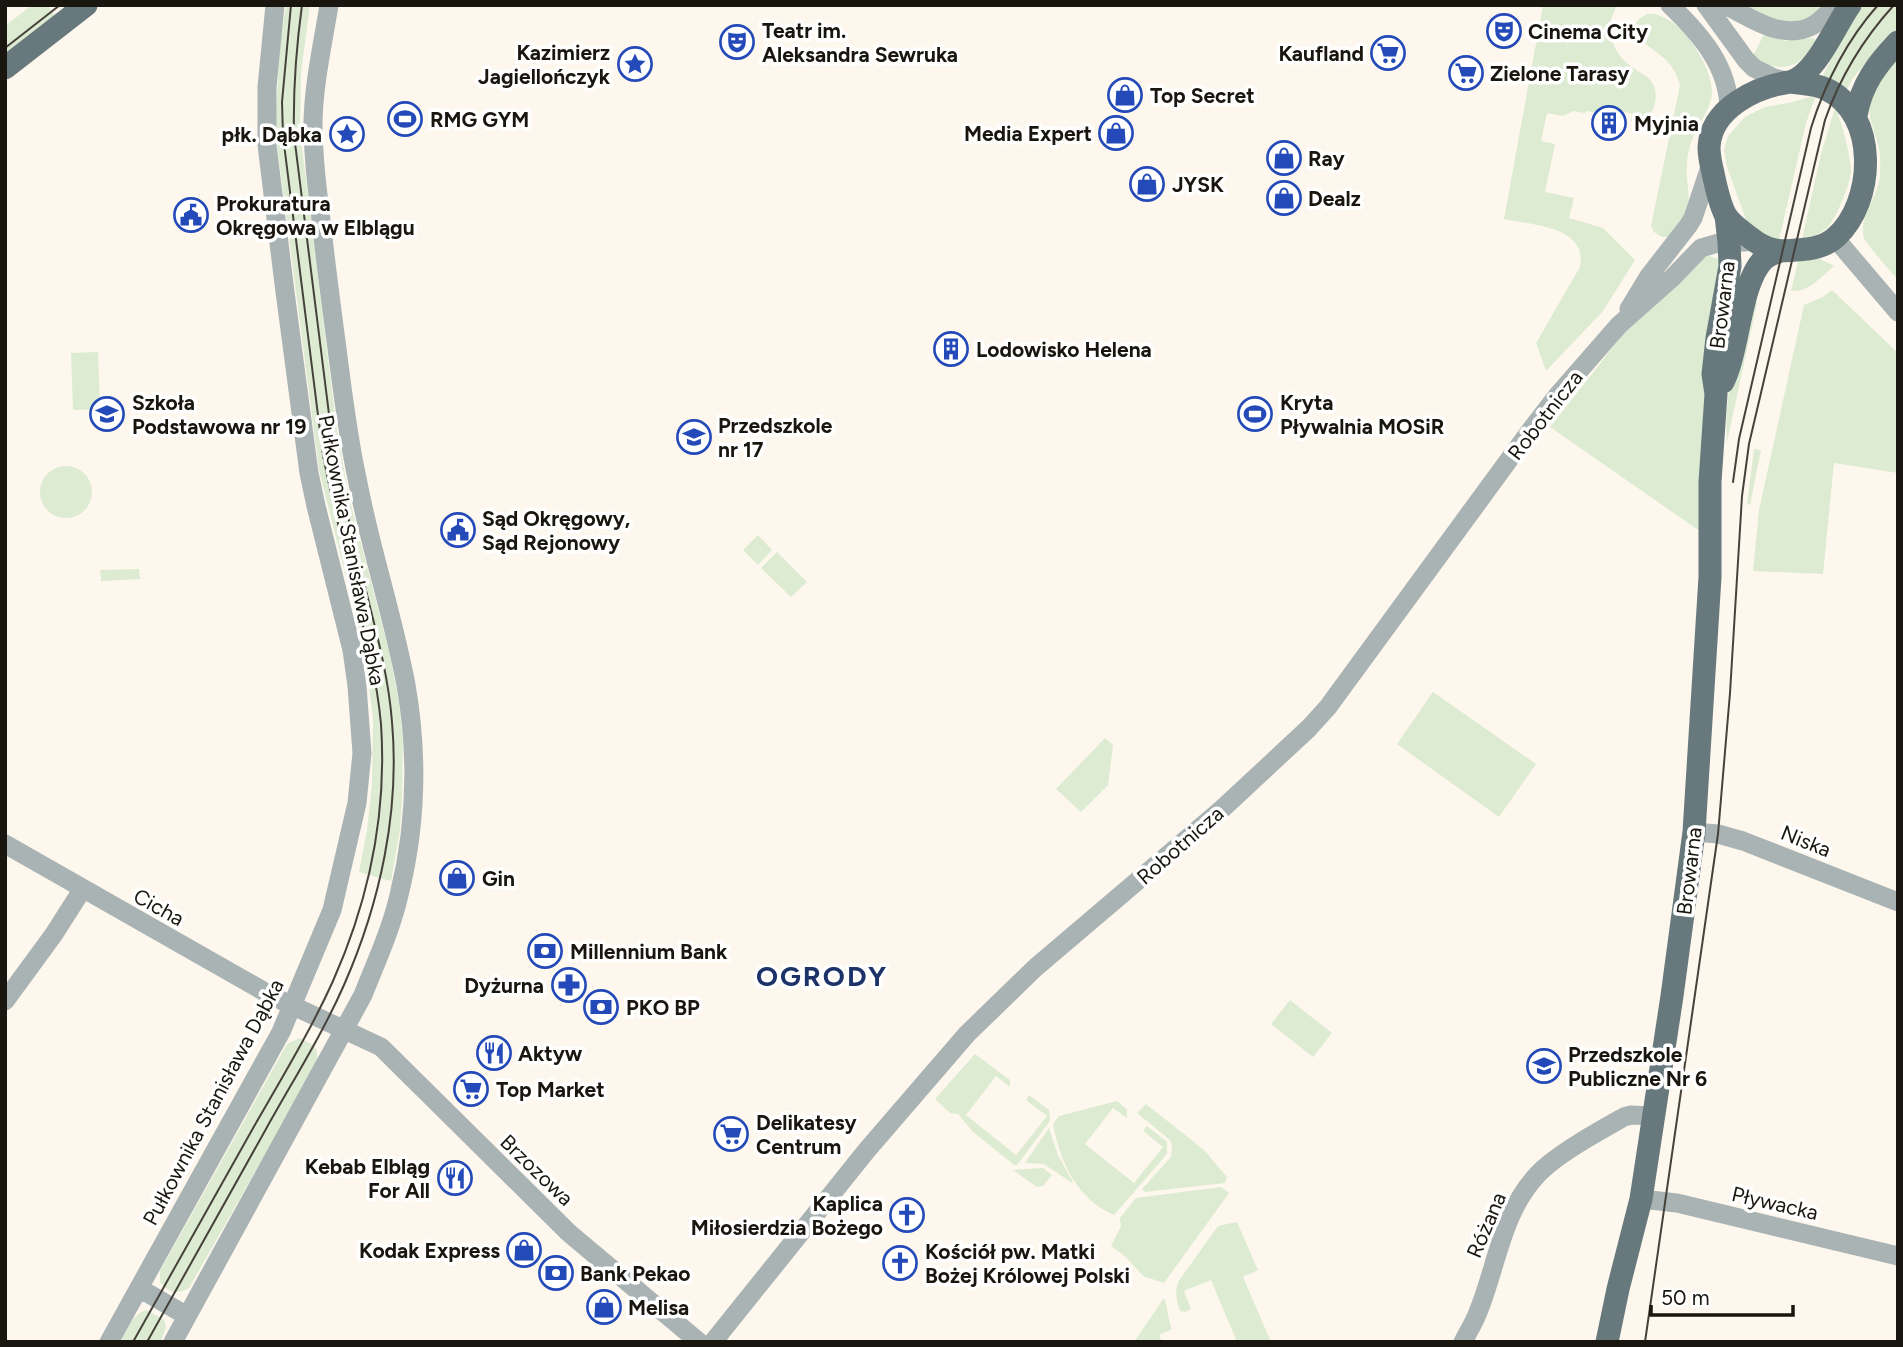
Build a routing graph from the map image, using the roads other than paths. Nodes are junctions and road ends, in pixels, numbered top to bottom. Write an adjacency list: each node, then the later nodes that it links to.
1 (86, 5): 10 (main road)
2 (275, 5): 27 (street, Pułkownika Stanisława Dąbka)
3 (329, 5): 28 (street, Pułkownika Stanisława Dąbka)
4 (1670, 5): 12 (street)
5 (1706, 5): 11 (street)
6 (1725, 5): 7 (street)
7 (1837, 5)
8 (1850, 5): 11 (main road)
9 (1898, 42): 13 (main road)
10 (5, 68)
11 (1790, 82): 12 (main road); 13 (main road)
12 (1729, 110): 14 (main road)
13 (1856, 116): 16 (main road)
14 (1711, 164): 15 (main road); 20 (street, Robotnicza)
15 (1726, 216): 17 (main road, Browarna); 18 (main road)
16 (1835, 238): 18 (main road); 19 (street)
17 (1729, 242): 18 (street, Robotnicza); 20 (street, Robotnicza); 21 (main road, Browarna)
18 (1769, 248): 21 (main road, Browarna)
19 (1898, 312)
20 (1619, 325): 37 (street, Robotnicza)
21 (1716, 394): 22 (main road, Browarna)
22 (1694, 832): 25 (street, Niska); 29 (main road, Browarna)
23 (5, 844): 24 (street, Cicha)
24 (82, 890): 26 (street); 27 (street, Cicha)
25 (1898, 902)
26 (5, 1001)
27 (293, 1006): 28 (street, Cicha); 32 (street, Pułkownika Stanisława Dąbka)
28 (345, 1030): 33 (street, Pułkownika Stanisława Dąbka); 36 (street, Brzozowa)
29 (1654, 1116): 30 (main road, Browarna); 38 (street, Różana)
30 (1641, 1199): 31 (street, Pływacka); 39 (main road, Browarna)
31 (1898, 1256)
32 (139, 1288): 33 (street); 34 (street, Pułkownika Stanisława Dąbka)
33 (187, 1316): 35 (street, Pułkownika Stanisława Dąbka)
34 (109, 1342)
35 (173, 1342)
36 (699, 1342)
37 (713, 1342)
38 (1463, 1342)
39 (1607, 1342)

